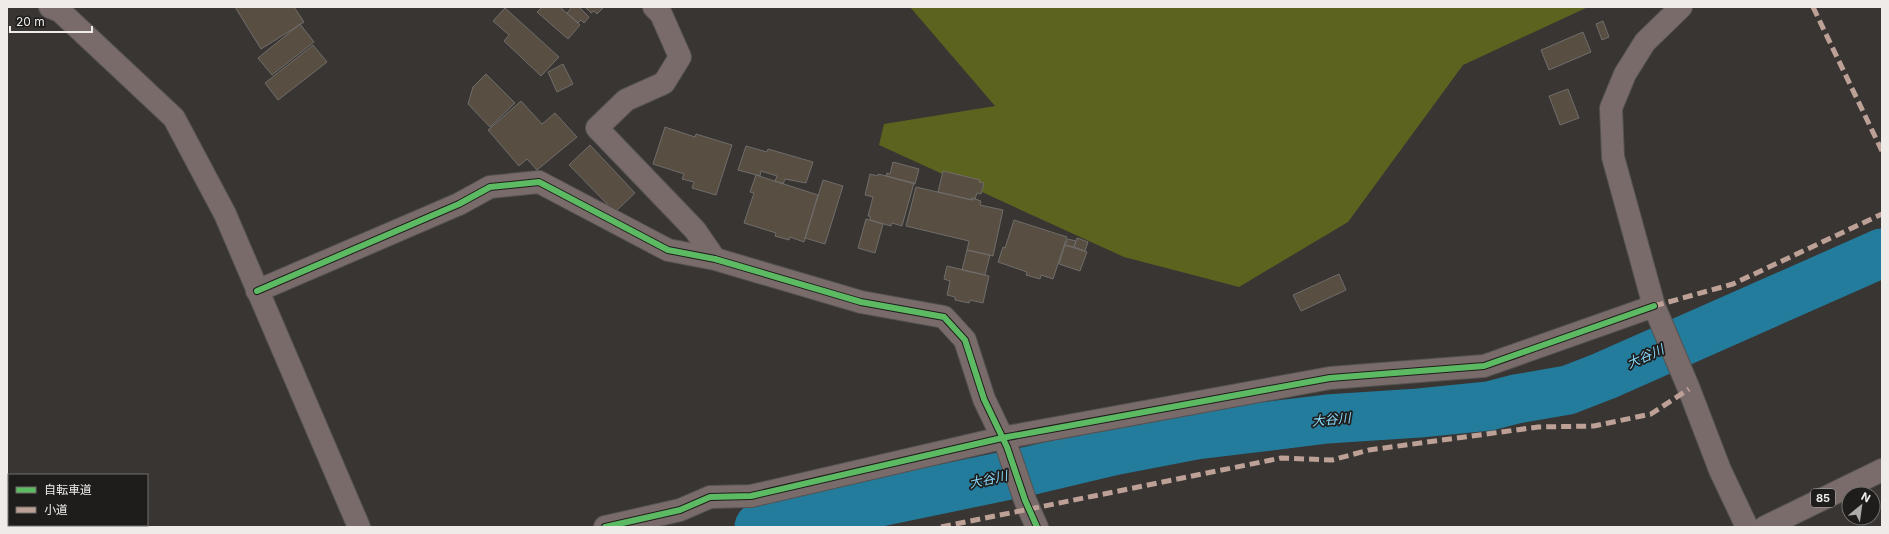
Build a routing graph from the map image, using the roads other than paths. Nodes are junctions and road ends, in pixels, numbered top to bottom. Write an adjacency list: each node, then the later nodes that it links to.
1 (50, 7): 5 (street)
2 (654, 7): 4 (street)
3 (1681, 7): 6 (street)
4 (715, 259): 5 (street); 7 (street)
5 (256, 291): 9 (street)
6 (1658, 315): 7 (street); 12 (street)
7 (1004, 443): 10 (street); 11 (street)
8 (1882, 470): 13 (main road, 85)
9 (359, 527)
10 (605, 527)
11 (1037, 527)
12 (1747, 527)
13 (1765, 527)

